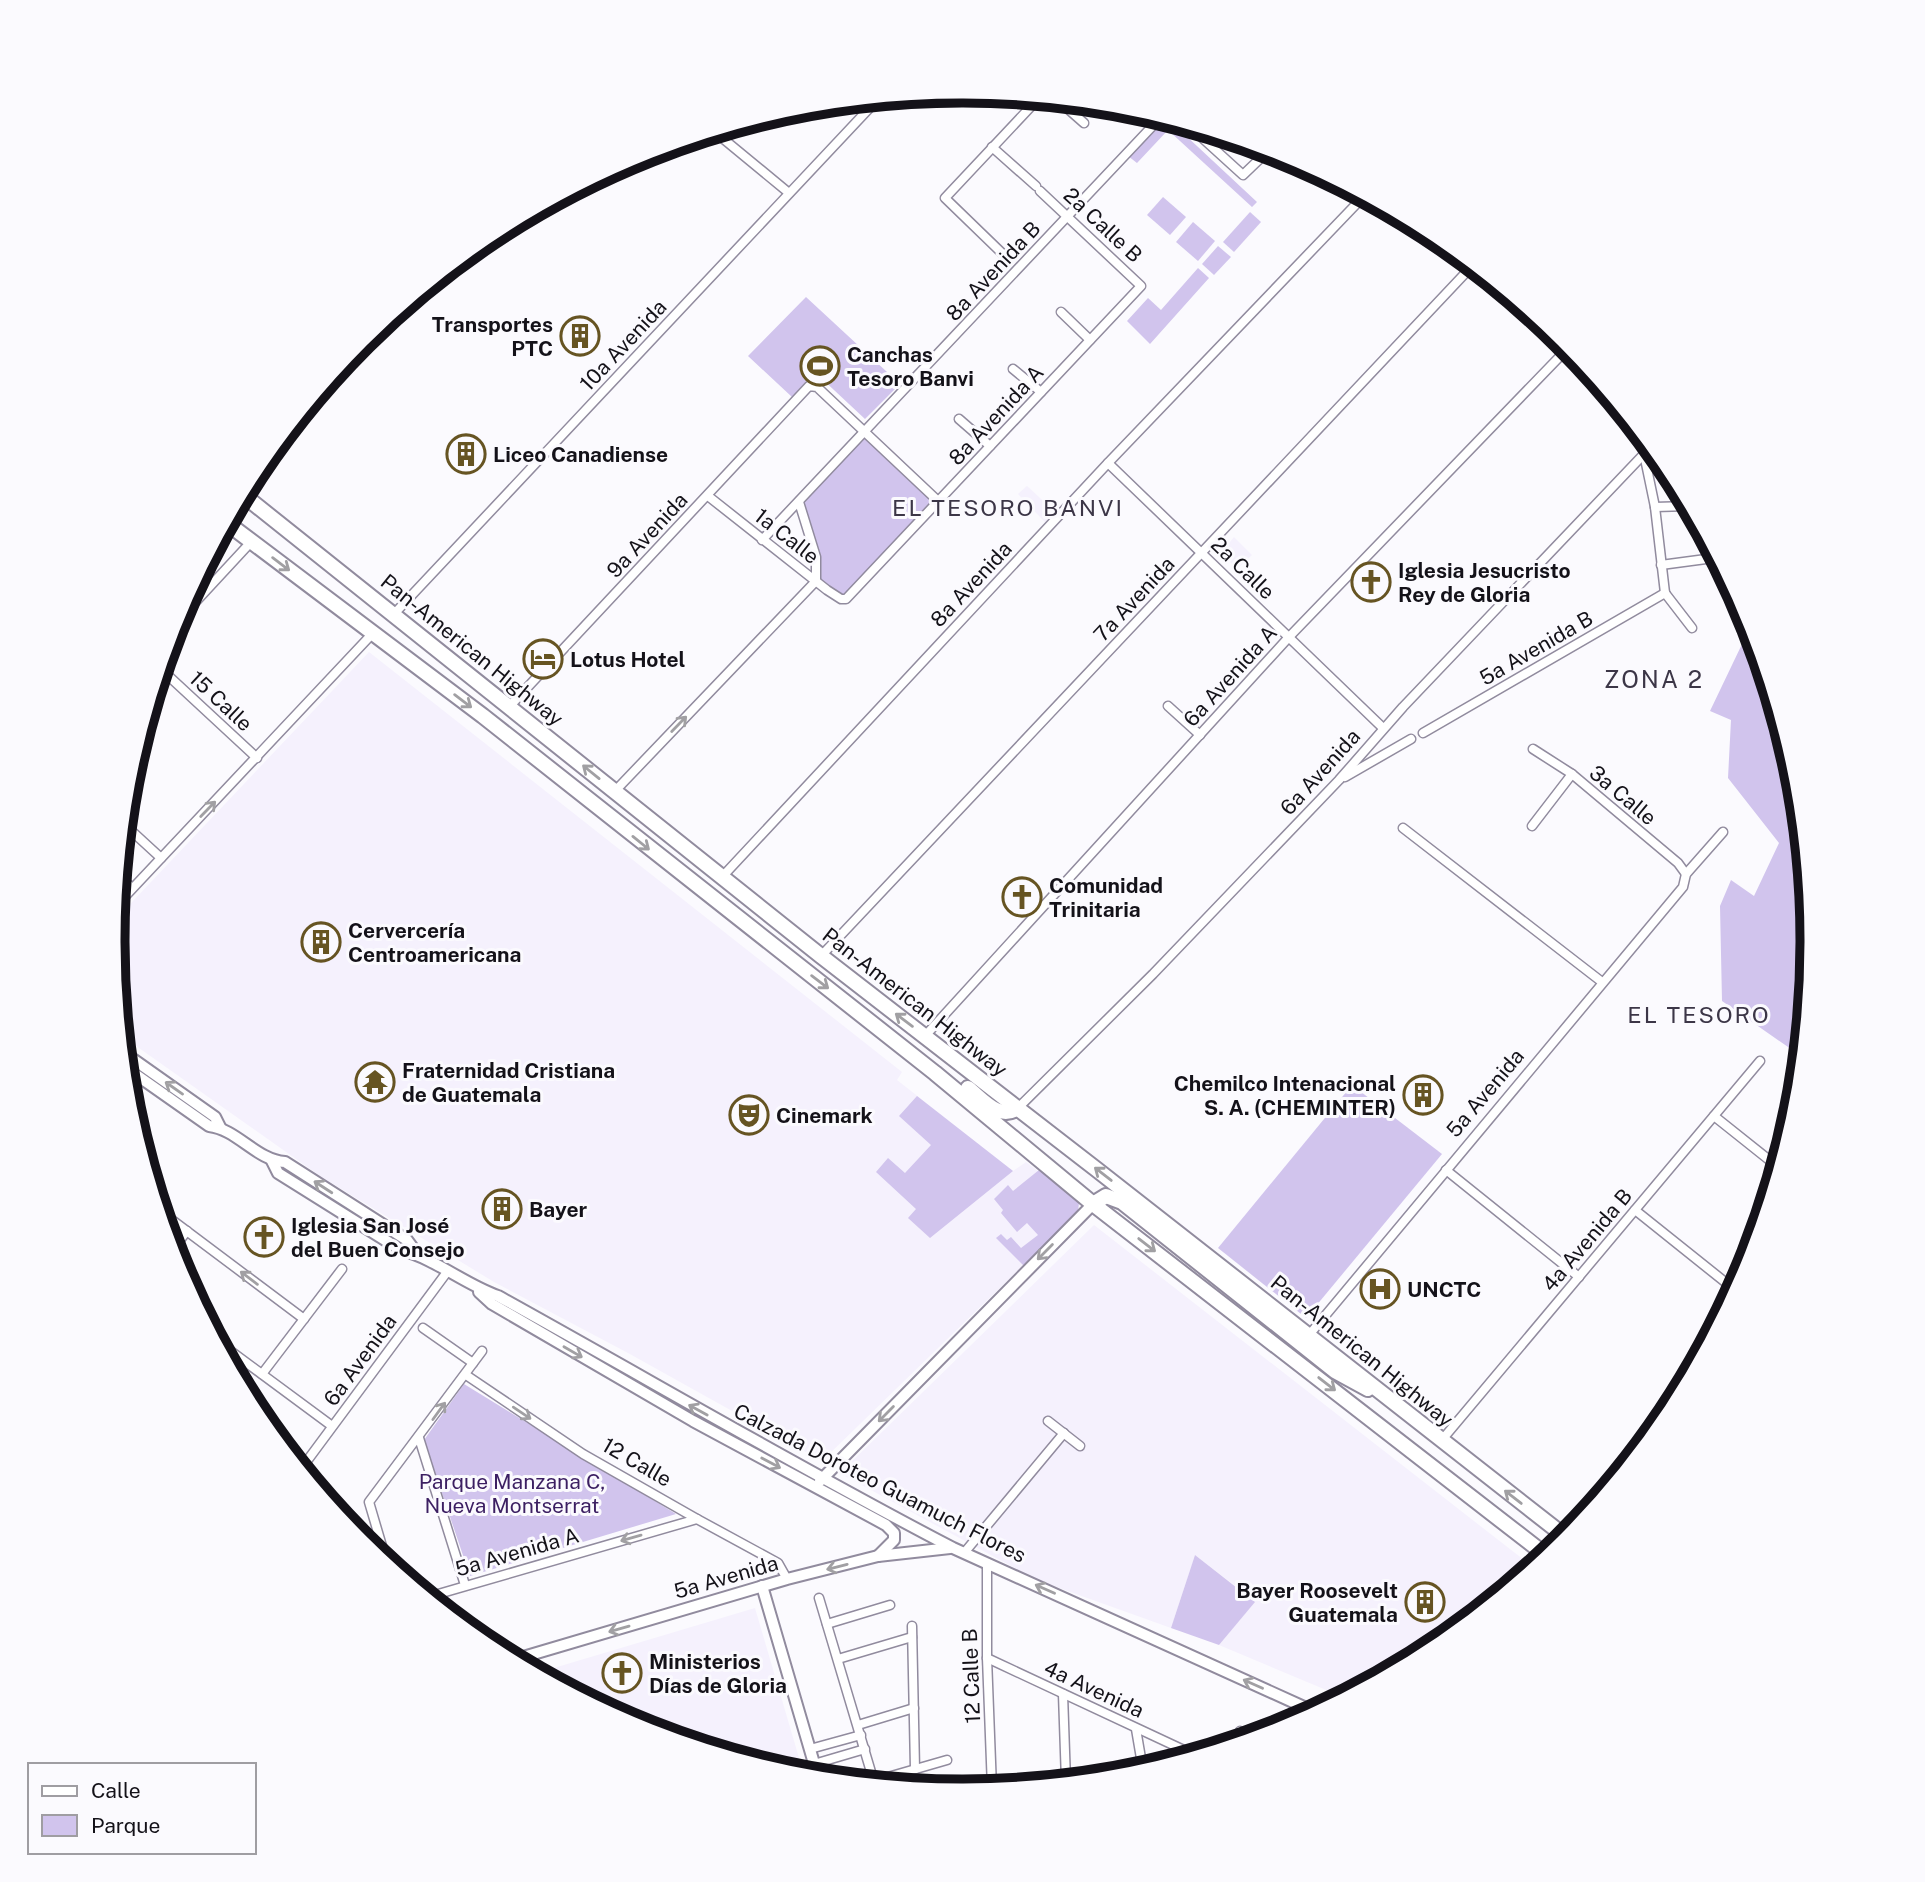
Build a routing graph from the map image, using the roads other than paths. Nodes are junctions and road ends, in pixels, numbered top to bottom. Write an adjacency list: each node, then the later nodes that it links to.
1 (1031, 106): 8 (street)
2 (869, 109): 10 (street, 10a Avenida)
3 (1070, 110): 4 (street)
4 (1084, 123)
5 (1153, 126): 12 (street, 8a Avenida B)
6 (723, 139): 10 (street)
7 (1204, 140): 9 (street)
8 (992, 147): 12 (street, 2a Calle B); 13 (street)
9 (1260, 158)
10 (789, 193): 43 (street, 10a Avenida)
11 (1358, 203): 26 (street, 8a Avenida)
12 (1068, 217): 15 (street, 2a Calle B); 22 (street, 8a Avenida B)
13 (1007, 258)
14 (1466, 272): 36 (street, 7a Avenida)
15 (1141, 285): 17 (street, 8a Avenida A)
16 (1061, 312): 17 (street)
17 (1090, 340): 20 (street, 8a Avenida A)
18 (1561, 355): 46 (street, 6a Avenida A)
19 (1013, 369): 20 (street)
20 (1041, 392): 23 (street, 8a Avenida A)
21 (959, 419): 23 (street)
22 (864, 433): 27 (street, 9a Avenida); 29 (street); 30 (street, 8a Avenida B)
23 (990, 446): 29 (street, 8a Avenida A)
24 (1644, 454): 51 (street, 6a Avenida)
25 (1644, 455): 32 (street)
26 (1108, 463): 36 (street, 2a Calle); 68 (street, 8a Avenida)
27 (708, 496): 34 (street, 1a Calle); 48 (street, 9a Avenida)
28 (250, 501): 43 (highway, Pan-American Highway)
29 (938, 501): 42 (street, 8a Avenida A)
30 (799, 502): 34 (street, 8a Avenida B); 39 (street)
31 (1678, 506): 32 (street)
32 (1655, 507): 38 (street)
33 (234, 528): 35 (highway, Pan-American Highway)
34 (762, 540): 39 (street, 1a Calle)
35 (251, 542): 41 (street); 45 (highway, Pan-American Highway, one-way to 45)
36 (1202, 553): 46 (street, 2a Calle); 72 (street, 7a Avenida)
37 (1706, 559): 38 (street)
38 (1661, 565): 40 (street)
39 (816, 581): 42 (street, 1a Calle); 59 (street, one-way to 39)
40 (1665, 593): 44 (street); 52 (street, 5a Avenida B)
41 (198, 599)
42 (846, 599)
43 (394, 614): 48 (highway, Pan-American Highway)
44 (1692, 628)
45 (373, 633): 50 (highway, Pan-American Highway, one-way to 50); 56 (street)
46 (1289, 637): 51 (street, 2a Calle); 53 (street, 6a Avenida A)
47 (168, 675): 56 (street, 15 Calle)
48 (510, 706): 59 (highway, Pan-American Highway, one-way to 48)
49 (1168, 706): 53 (street)
50 (482, 716): 59 (highway); 60 (highway, Pan-American Highway)
51 (1383, 728): 58 (street, 6a Avenida)
52 (1423, 733)
53 (1200, 735): 74 (street, 6a Avenida A)
54 (1411, 739): 58 (street)
55 (1533, 749): 57 (street, 3a Calle)
56 (257, 758): 65 (street, one-way to 56)
57 (1572, 774): 61 (street); 67 (street, 3a Calle)
58 (1339, 780): 79 (street, 6a Avenida)
59 (615, 791): 66 (highway, Pan-American Highway)
60 (602, 811): 66 (highway); 77 (highway, Pan-American Highway, one-way to 77)
61 (1532, 826)
62 (1403, 828): 73 (street)
63 (132, 832): 65 (street)
64 (1723, 832): 67 (street, 5a Avenida)
65 (161, 859): 70 (street)
66 (700, 859): 68 (highway, Pan-American Highway)
67 (1686, 874): 73 (street, 5a Avenida)
68 (722, 877): 72 (highway, Pan-American Highway)
69 (127, 884): 70 (street)
70 (132, 888): 71 (street)
71 (127, 894)
72 (821, 956): 74 (highway, Pan-American Highway, one-way to 72)
73 (1602, 982): 83 (street, 5a Avenida)
74 (925, 1036): 79 (highway, Pan-American Highway)
75 (134, 1059): 81 (main road, Calzada Doroteo Guamuch Flores, one-way to 75)
76 (1760, 1061): 80 (street, 4a Avenida B)
77 (935, 1073): 79 (highway); 84 (highway, Pan-American Highway)
78 (136, 1075): 81 (main road, Calzada Doroteo Guamuch Flores)
79 (1018, 1108): 96 (highway, Pan-American Highway, one-way to 79)
80 (1714, 1116): 82 (street); 85 (street, 4a Avenida B)
81 (220, 1127): 90 (main road, Calzada Doroteo Guamuch Flores)
82 (1771, 1161)
83 (1446, 1170): 91 (street); 96 (street, 5a Avenida)
84 (1093, 1204): 102 (highway); 110 (main road, one-way to 110); 116 (highway, Pan-American Highway, one-way to 116)
85 (1635, 1210): 91 (street, 4a Avenida B); 92 (street)
86 (173, 1221): 87 (street)
87 (187, 1231): 88 (street); 94 (street, one-way to 87)
88 (180, 1239)
89 (342, 1269): 94 (street)
90 (447, 1272): 93 (main road, Calzada Doroteo Guamuch Flores); 104 (street, 6a Avenida)
91 (1579, 1277): 107 (street, 4a Avenida B)
92 (1727, 1283)
93 (475, 1288): 110 (main road, Calzada Doroteo Guamuch Flores, one-way to 93); 111 (main road, Calzada Doroteo Guamuch Flores, one-way to 111)
94 (304, 1319): 100 (street)
95 (423, 1328): 99 (street)
96 (1309, 1335): 102 (highway, Pan-American Highway)
97 (482, 1351): 99 (street)
98 (233, 1353): 100 (street)
99 (473, 1363): 101 (street)
100 (262, 1374): 104 (street)
101 (466, 1375): 106 (street, one-way to 101); 112 (street, 12 Calle, one-way to 112)
102 (1391, 1400): 107 (highway, Pan-American Highway)
103 (1048, 1421): 105 (street)
104 (332, 1426): 109 (street, 6a Avenida)
105 (1064, 1433): 108 (street); 117 (street)
106 (419, 1438): 114 (street); 121 (street)
107 (1441, 1441): 113 (highway, Pan-American Highway, one-way to 107)
108 (1080, 1446)
109 (306, 1461)
110 (824, 1477): 111 (main road); 115 (main road, Calzada Doroteo Guamuch Flores)
111 (816, 1487): 118 (main road, Calzada Doroteo Guamuch Flores)
112 (697, 1520): 120 (street, 12 Calle); 121 (street, 5a Avenida A, one-way to 121)
113 (1557, 1531)
114 (381, 1543)
115 (953, 1548): 117 (main road, Calzada Doroteo Guamuch Flores); 118 (main road, 5a Avenida)
116 (1538, 1549)
117 (964, 1553): 119 (main road, Calzada Doroteo Guamuch Flores)
118 (878, 1556): 120 (main road, 5a Avenida, one-way to 120)
119 (987, 1563): 130 (street, 12 Calle B); 133 (main road, Calzada Doroteo Guamuch Flores, one-way to 119)
120 (787, 1579): 122 (main road, 5a Avenida)
121 (465, 1585): 123 (street, 5a Avenida A)
122 (762, 1587): 129 (main road, 5a Avenida, one-way to 129); 139 (main road)
123 (438, 1594)
124 (819, 1598): 126 (street)
125 (890, 1605): 126 (street)
126 (827, 1624): 131 (street)
127 (912, 1626): 128 (street)
128 (912, 1637): 131 (street); 134 (street)
129 (526, 1656)
130 (987, 1658): 132 (street, 4a Avenida); 150 (street, 12 Calle B)
131 (838, 1659): 135 (street)
132 (1063, 1694): 136 (street, 4a Avenida); 147 (street)
133 (1302, 1706)
134 (914, 1708): 135 (street); 146 (street)
135 (858, 1726): 137 (street)
136 (1136, 1729): 141 (street, 4a Avenida); 143 (street)
137 (862, 1735): 138 (street); 140 (street)
138 (839, 1741): 139 (street); 142 (street)
139 (810, 1749): 145 (main road)
140 (865, 1749): 142 (street); 148 (street)
141 (1181, 1749)
142 (843, 1755): 145 (street)
143 (1141, 1759)
144 (947, 1760): 146 (street)
145 (814, 1764)
146 (915, 1769): 149 (street)
147 (1066, 1773)
148 (872, 1774)
149 (894, 1776)
150 (992, 1778)

